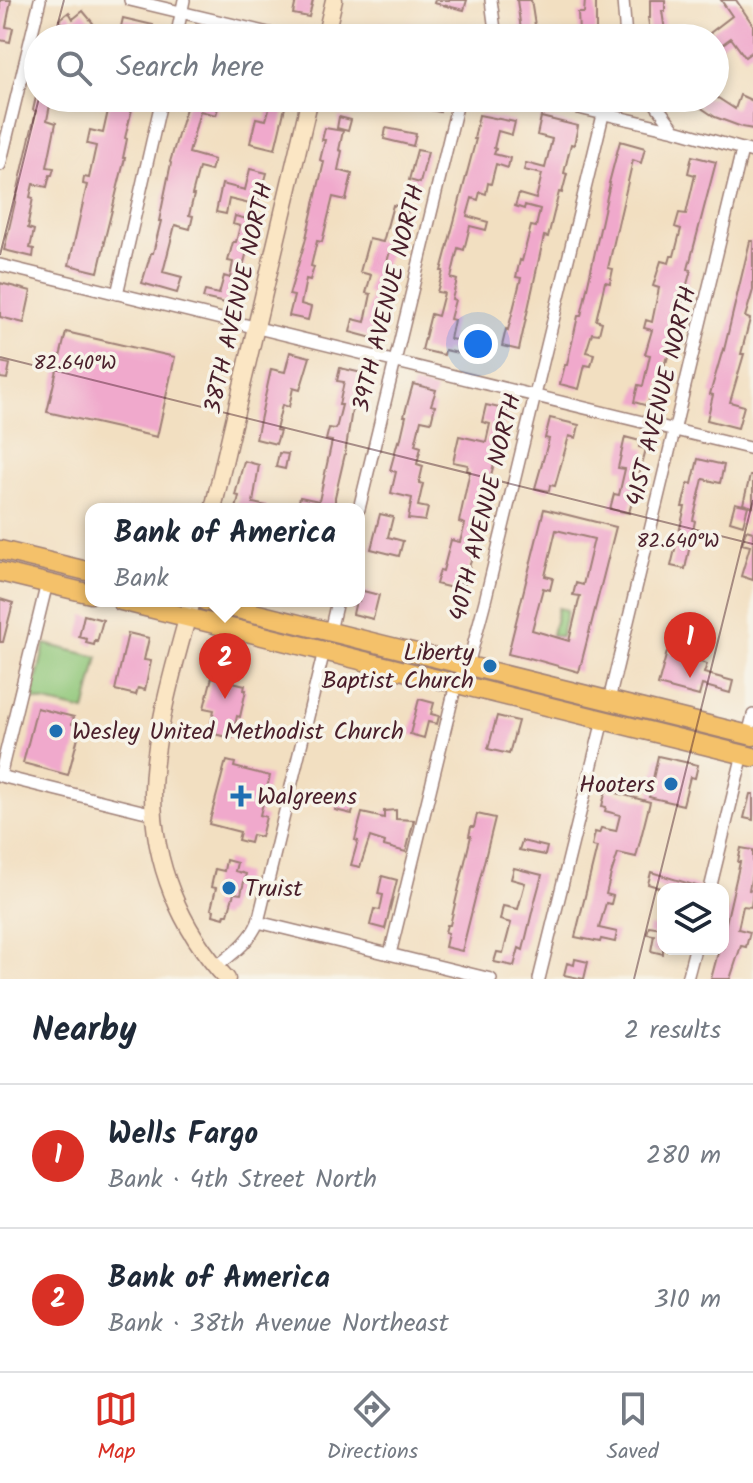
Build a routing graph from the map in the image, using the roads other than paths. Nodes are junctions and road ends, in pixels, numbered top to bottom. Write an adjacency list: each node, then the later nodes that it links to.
1 (40, 0): 7 (street)
2 (130, 0): 6 (street)
3 (334, 0): 9 (main road)
4 (491, 0): 10 (street)
5 (623, 0): 11 (street)
6 (183, 6): 8 (street)
7 (34, 24)
8 (243, 24)
9 (328, 24)
10 (494, 24)
11 (625, 24)
12 (24, 66): 21 (street)
13 (159, 112): 23 (street)
14 (307, 112): 24 (main road, 38TH AVENUE NORTH)
15 (456, 112): 25 (street, 39TH AVENUE NORTH)
16 (591, 112): 18 (street)
17 (662, 112): 19 (street)
18 (603, 115): 19 (street); 26 (street, 40TH AVENUE NORTH)
19 (675, 130): 20 (street)
20 (748, 151): 27 (street, 41ST AVENUE NORTH)
21 (0, 165)
22 (0, 265): 23 (street)
23 (117, 294): 24 (street)
24 (256, 328): 25 (street); 29 (main road, 38TH AVENUE NORTH)
25 (395, 362): 26 (street); 30 (street, 39TH AVENUE NORTH)
26 (535, 395): 27 (street); 44 (street, 40TH AVENUE NORTH)
27 (676, 430): 28 (street); 46 (street, 41ST AVENUE NORTH)
28 (753, 449)
29 (214, 503)
30 (360, 503)
31 (0, 550): 33 (main road)
32 (0, 562): 33 (main road)
33 (52, 562): 34 (main road)
34 (85, 570)
35 (0, 572): 36 (main road)
36 (47, 583): 37 (main road); 54 (street)
37 (85, 592)
38 (230, 607): 41 (main road)
39 (336, 607): 41 (street)
40 (190, 609): 43 (main road); 55 (main road)
41 (330, 631): 42 (main road)
42 (406, 650): 43 (main road); 44 (main road)
43 (324, 651): 45 (main road); 57 (street)
44 (468, 665): 45 (street, 40TH AVENUE NORTH); 46 (main road)
45 (456, 684): 47 (main road); 58 (street, 40TH AVENUE NORTH)
46 (609, 700): 47 (main road); 49 (main road)
47 (539, 704): 50 (main road)
48 (753, 715): 51 (street)
49 (673, 716): 50 (main road); 51 (main road)
50 (603, 720): 52 (main road); 62 (street)
51 (751, 735): 52 (main road)
52 (687, 740): 53 (main road)
53 (748, 755): 56 (street)
54 (0, 776): 55 (street)
55 (154, 814): 60 (main road)
56 (712, 883)
57 (258, 922): 58 (street); 60 (street)
58 (390, 954): 61 (street)
59 (693, 955): 63 (street)
60 (221, 973)
61 (491, 979)
62 (539, 979)
63 (687, 979)

